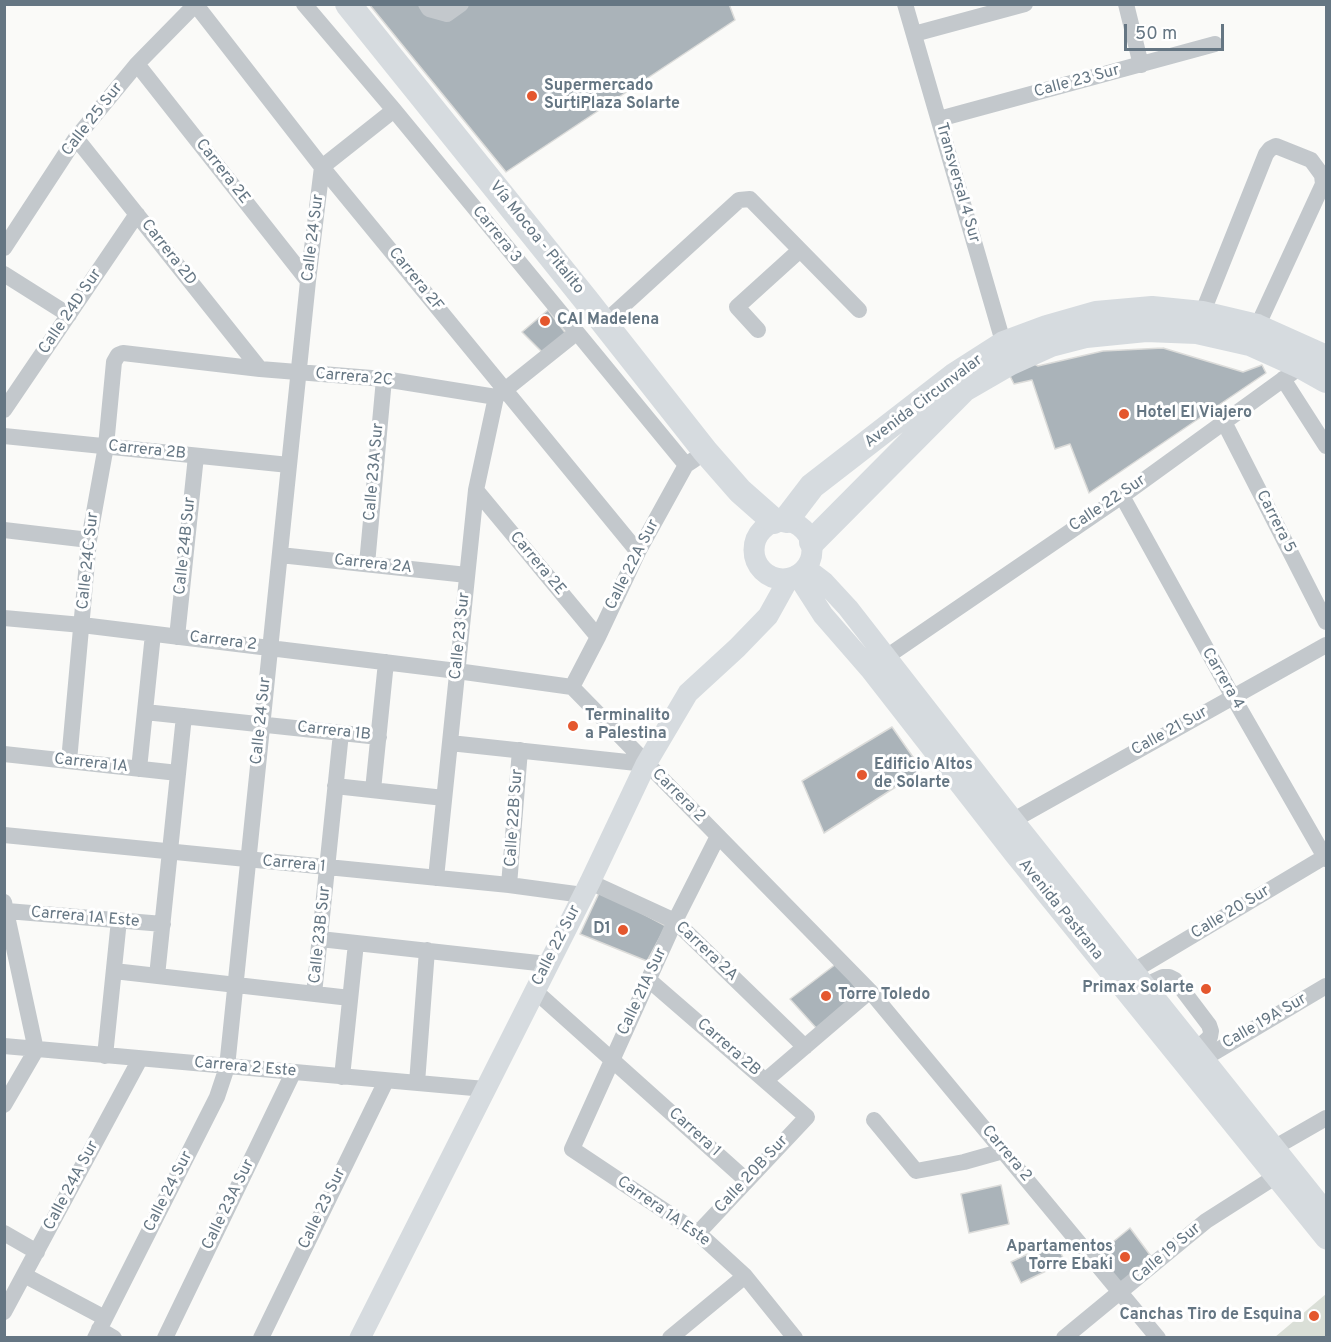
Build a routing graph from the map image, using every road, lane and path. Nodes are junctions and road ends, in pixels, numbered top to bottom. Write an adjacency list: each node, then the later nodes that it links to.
1 (304, 4): 13 (street, Carrera 3)
2 (348, 4): 25 (highway, Vía Mocoa - Pitalito)
3 (426, 4): 4 (street)
4 (461, 4)
5 (905, 4): 9 (street, Transversal 4 Sur)
6 (1025, 4): 9 (street)
7 (1126, 4): 12 (street)
8 (196, 5): 11 (street, Calle 25 Sur); 16 (street, Carrera 2F)
9 (914, 34): 14 (street, Transversal 4 Sur)
10 (1215, 44): 12 (street, Calle 23 Sur)
11 (136, 64): 15 (street, Calle 25 Sur); 21 (street, Carrera 2E)
12 (1141, 65): 14 (street, Calle 23 Sur)
13 (394, 110): 16 (street); 28 (street, Carrera 3)
14 (939, 119): 29 (street, Transversal 4 Sur)
15 (76, 138): 17 (street, Carrera 2D); 18 (street, Calle 25 Sur)
16 (322, 167): 21 (street, Calle 24 Sur); 36 (street, Carrera 2F)
17 (137, 214): 24 (street, Calle 24D Sur); 32 (street, Carrera 2D)
18 (4, 248)
19 (800, 250): 22 (street); 25 (street); 27 (street)
20 (4, 274): 24 (street)
21 (308, 281): 33 (street, Calle 24 Sur)
22 (859, 310)
23 (1202, 314): 26 (highway, Avenida Circunvalar); 26 (street); 29 (highway, Avenida Circunvalar)
24 (69, 315): 37 (street, Calle 24D Sur)
25 (604, 323): 43 (highway, Vía Mocoa - Pitalito)
26 (1257, 327): 30 (highway, Avenida Circunvalar)
27 (758, 330)
28 (576, 333): 36 (street); 43 (street, Carrera 3)
29 (1006, 353): 30 (highway, Avenida Circunvalar); 47 (highway, Avenida Circunvalar); 50 (highway, Avenida Circunvalar)
30 (1311, 361): 35 (highway, Avenida Circunvalar); 38 (street, Calle 22 Sur); 41 (street)
31 (114, 362): 32 (street, Carrera 2C); 40 (street, Calle 24C Sur)
32 (260, 369): 33 (street, Carrera 2C)
33 (299, 373): 34 (street, Carrera 2C); 44 (street, Calle 24 Sur)
34 (384, 379): 36 (street, Carrera 2C); 53 (street, Calle 23A Sur)
35 (1326, 380)
36 (501, 393): 45 (street, Calle 23 Sur); 51 (street, Carrera 2F)
37 (4, 410)
38 (1224, 422): 46 (street, Calle 22 Sur); 57 (street, Carrera 5)
39 (4, 436): 40 (street, Carrera 2B)
40 (106, 446): 42 (street, Carrera 2B); 49 (street, Calle 24C Sur)
41 (1326, 446)
42 (196, 456): 44 (street, Carrera 2B); 60 (street, Calle 24B Sur)
43 (696, 458): 47 (highway, Vía Mocoa - Pitalito); 51 (street, Calle 22A Sur)
44 (289, 465): 52 (street, Calle 24 Sur)
45 (476, 490): 54 (street, Calle 23 Sur); 61 (street, Carrera 2E)
46 (1122, 496): 65 (street, Calle 22 Sur); 68 (street, Carrera 4)
47 (774, 524): 50 (main road); 55 (main road)
48 (4, 530): 49 (street)
49 (89, 540): 58 (street, Calle 24C Sur)
50 (812, 542): 55 (main road)
51 (638, 552): 61 (street, Calle 22A Sur)
52 (280, 555): 53 (street, Carrera 2A); 63 (street, Calle 24 Sur)
53 (367, 564): 54 (street, Carrera 2A)
54 (467, 575): 66 (street, Calle 23 Sur)
55 (792, 576): 65 (main road, Avenida Pastrana); 78 (main road, Calle 22 Sur)
56 (4, 618): 58 (street, Carrera 2)
57 (1326, 622)
58 (82, 625): 59 (street, Carrera 2); 77 (street, Calle 24C Sur)
59 (153, 634): 60 (street, Carrera 2); 69 (street)
60 (177, 637): 63 (street, Carrera 2)
61 (598, 637): 67 (street, Calle 22A Sur)
62 (1326, 645): 68 (street, Calle 21 Sur)
63 (270, 648): 64 (street, Carrera 2); 71 (street, Calle 24 Sur)
64 (386, 662): 66 (street, Carrera 2); 73 (street)
65 (878, 663): 84 (main road, Avenida Pastrana)
66 (457, 671): 67 (street, Carrera 2); 74 (street, Calle 23 Sur)
67 (572, 687): 78 (street, Carrera 2)
68 (1233, 697): 84 (street, Calle 21 Sur); 88 (street, Carrera 4)
69 (145, 712): 70 (street, Carrera 1B); 79 (street)
70 (184, 716): 71 (street, Carrera 1B); 80 (street)
71 (262, 724): 72 (street, Carrera 1B); 89 (street, Calle 24 Sur)
72 (341, 733): 73 (street, Carrera 1B); 81 (street, Calle 23B Sur)
73 (379, 737): 82 (street)
74 (450, 743): 75 (street); 83 (street, Calle 23 Sur)
75 (520, 750): 78 (street); 92 (street, Calle 22B Sur)
76 (4, 754): 77 (street, Carrera 1A)
77 (69, 761): 79 (street, Carrera 1A)
78 (646, 764): 86 (street, Carrera 2); 93 (main road, Calle 22 Sur)
79 (139, 769): 80 (street, Carrera 1A)
80 (178, 772): 87 (street)
81 (335, 786): 82 (street); 90 (street, Calle 23B Sur)
82 (373, 790): 83 (street)
83 (444, 798): 91 (street, Calle 23 Sur)
84 (1004, 825): 104 (main road, Avenida Pastrana)
85 (4, 835): 87 (street, Carrera 1)
86 (718, 837): 96 (street, Calle 21A Sur); 109 (street, Carrera 2)
87 (171, 851): 89 (street, Carrera 1); 97 (street)
88 (1326, 857): 104 (street, Calle 20 Sur)
89 (248, 860): 90 (street, Carrera 1); 106 (street, Calle 24 Sur)
90 (328, 868): 91 (street, Carrera 1); 98 (street, Calle 23B Sur)
91 (436, 878): 92 (street, Carrera 1)
92 (509, 885): 93 (street, Carrera 1)
93 (586, 888): 96 (street, Carrera 2A); 101 (main road, Calle 22 Sur)
94 (6, 907): 95 (street, Carrera 1A Este); 114 (street)
95 (119, 920): 97 (street, Carrera 1A Este); 102 (street)
96 (675, 921): 105 (street, Calle 21A Sur); 113 (street, Carrera 2A)
97 (163, 924): 103 (street)
98 (320, 939): 99 (street); 110 (street, Calle 23B Sur)
99 (356, 943): 100 (street); 111 (street)
100 (427, 951): 101 (street); 124 (street)
101 (547, 964): 108 (main road, Calle 22 Sur)
102 (114, 971): 103 (street); 115 (street)
103 (158, 976): 106 (street)
104 (1134, 979): 118 (main road, Avenida Pastrana); 118 (street)
105 (649, 980): 116 (street, Calle 21A Sur); 122 (street, Carrera 2B)
106 (235, 985): 110 (street); 119 (street, Calle 24 Sur)
107 (1326, 986): 118 (street, Calle 19A Sur)
108 (534, 990): 116 (street, Carrera 1); 125 (main road, Calle 22 Sur)
109 (870, 991): 113 (street); 131 (street, Carrera 2)
110 (314, 994): 111 (street)
111 (350, 998): 121 (street)
112 (4, 1046): 114 (street, Carrera 2 Este)
113 (805, 1047): 122 (street)
114 (36, 1050): 115 (street, Carrera 2 Este); 126 (street)
115 (105, 1056): 117 (street, Carrera 2 Este)
116 (612, 1058): 130 (street, Calle 21A Sur); 134 (street, Carrera 1)
117 (140, 1059): 119 (street, Carrera 2 Este); 139 (street, Calle 24A Sur)
118 (1196, 1059): 132 (main road, Avenida Pastrana)
119 (227, 1067): 120 (street, Carrera 2 Este); 144 (street, Calle 24 Sur)
120 (293, 1073): 121 (street, Carrera 2 Este); 146 (street, Calle 23A Sur)
121 (342, 1077): 123 (street, Carrera 2 Este)
122 (766, 1080): 127 (street, Carrera 2B)
123 (386, 1081): 124 (street, Carrera 2 Este); 147 (street, Calle 23 Sur)
124 (417, 1083): 125 (street, Carrera 2 Este)
125 (485, 1089): 148 (main road, Calle 22 Sur)
126 (4, 1105)
127 (807, 1117): 134 (street, Calle 20B Sur)
128 (1326, 1118): 132 (street)
129 (874, 1120): 131 (street)
130 (572, 1149): 137 (street, Carrera 1A Este)
131 (1003, 1151): 142 (street, Carrera 2)
132 (1267, 1152): 133 (main road, Avenida Pastrana); 135 (main road, Avenida Pastrana)
133 (1275, 1177): 138 (main road, Avenida Pastrana); 142 (street, Calle 19 Sur)
134 (746, 1180): 137 (street, Calle 20B Sur)
135 (1326, 1212)
136 (4, 1233): 139 (street)
137 (698, 1233): 141 (street, Carrera 1A Este)
138 (1326, 1239)
139 (37, 1252): 140 (street, Calle 24A Sur)
140 (24, 1275): 143 (street, Calle 24A Sur); 144 (street)
141 (745, 1276): 149 (street); 150 (street, Carrera 1A Este)
142 (1120, 1292): 151 (street, Calle 19 Sur); 152 (street, Carrera 2)
143 (4, 1312)
144 (100, 1328): 145 (street)
145 (114, 1338)
146 (165, 1338)
147 (261, 1338)
148 (360, 1338)
149 (670, 1338)
150 (795, 1338)
151 (1064, 1338)
152 (1158, 1338)

